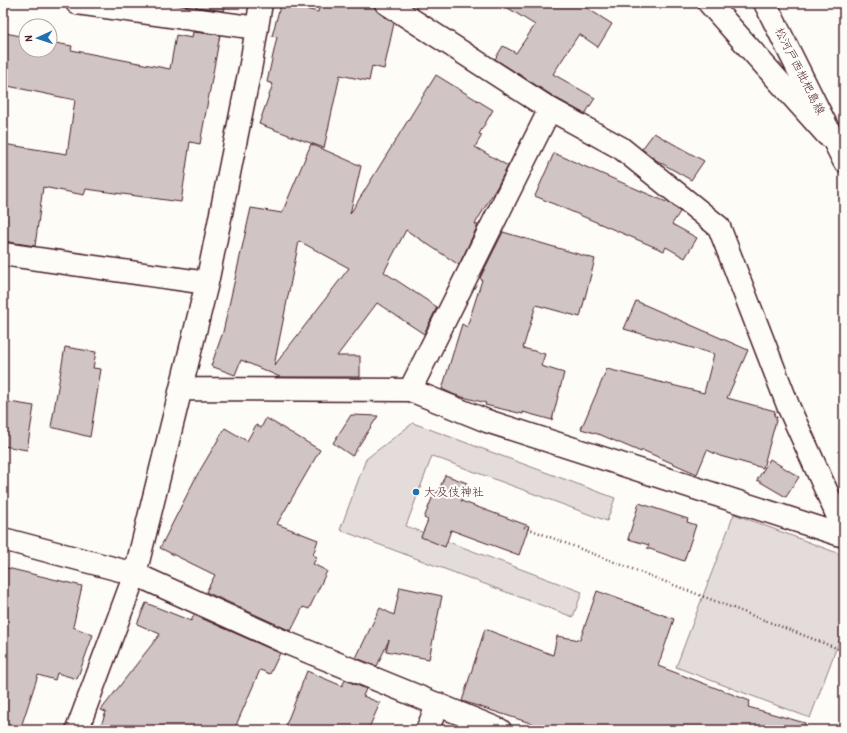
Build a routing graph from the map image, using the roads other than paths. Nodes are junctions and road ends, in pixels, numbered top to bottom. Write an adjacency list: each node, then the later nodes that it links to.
1 (77, 3): 6 (street)
2 (261, 3): 6 (street)
3 (386, 3): 7 (street)
4 (709, 3): 8 (street)
5 (765, 3): 8 (street, 松河戸西枇杷島線)
6 (257, 28): 10 (street)
7 (550, 109): 12 (street); 13 (street)
8 (841, 154)
9 (3, 254): 10 (street)
10 (207, 283): 11 (street)
11 (181, 389): 12 (street); 16 (street)
12 (410, 390): 14 (street)
13 (844, 530)
14 (844, 536)
15 (3, 539): 16 (street)
16 (135, 574): 17 (street); 18 (street)
17 (438, 704): 19 (street); 20 (street)
18 (77, 730)
19 (427, 730)
20 (500, 730)

